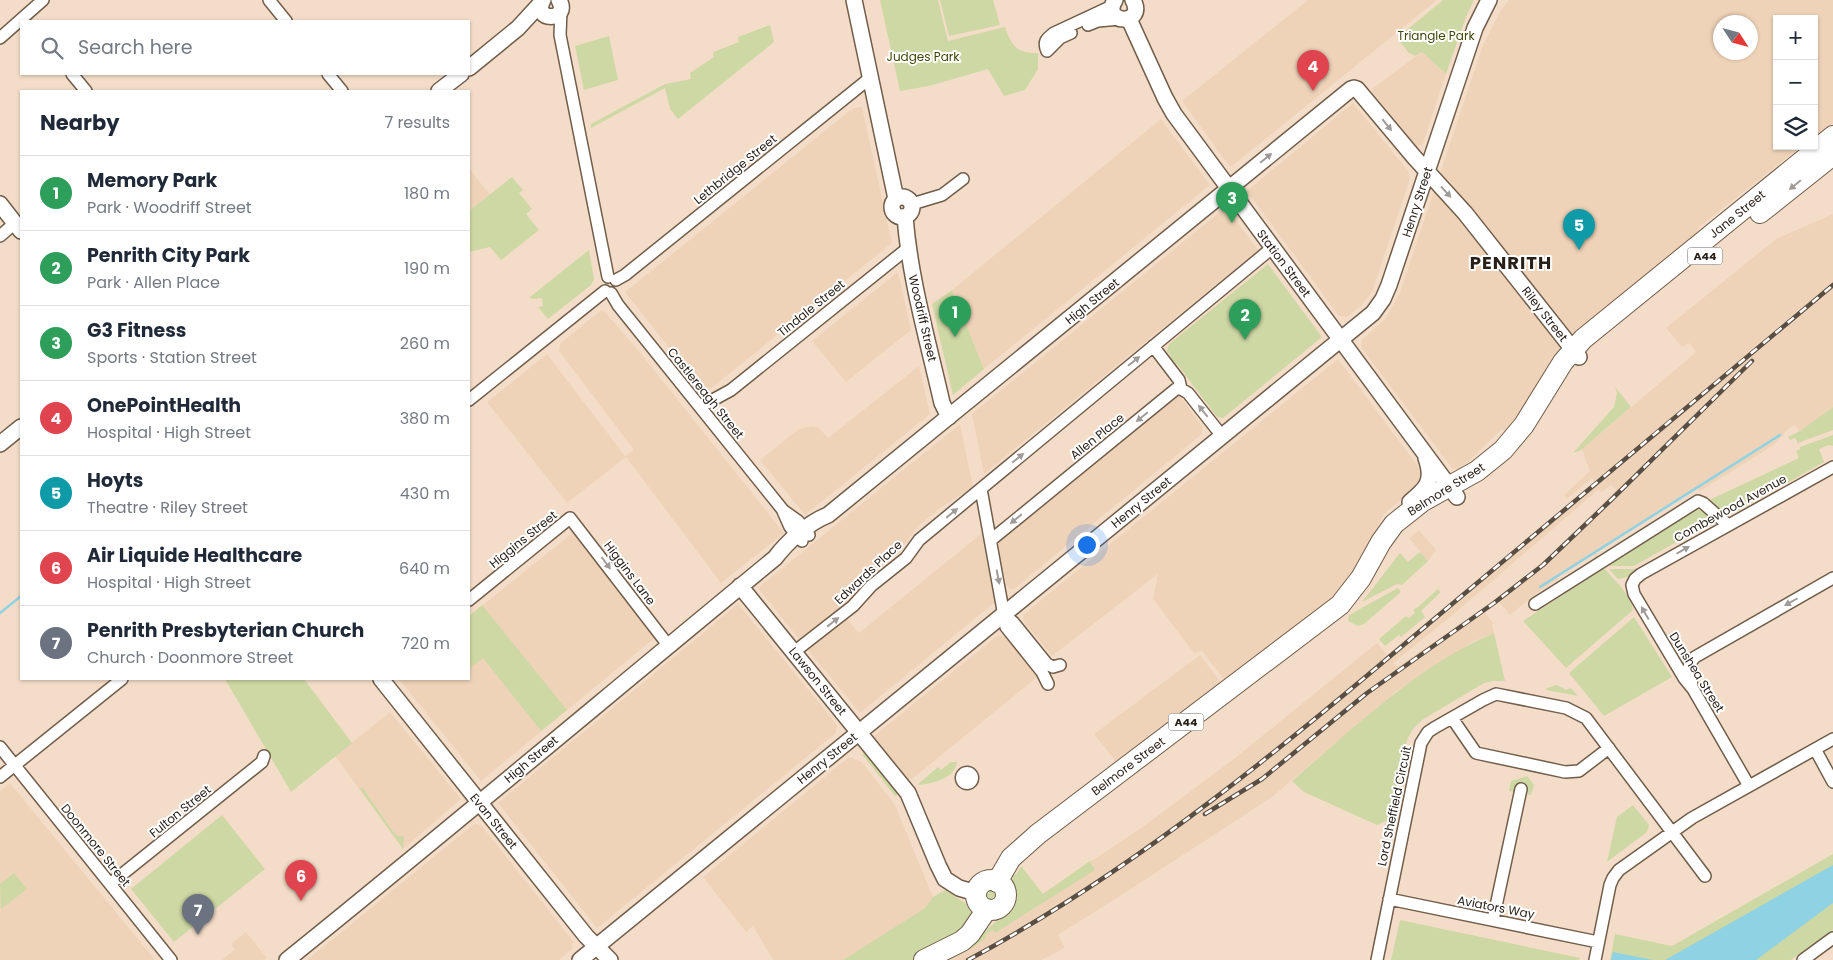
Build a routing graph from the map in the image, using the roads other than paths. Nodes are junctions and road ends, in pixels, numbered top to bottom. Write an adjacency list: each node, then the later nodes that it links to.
1 (43, 0): 8 (street)
2 (270, 0): 10 (street)
3 (854, 0): 17 (street)
4 (1489, 0): 24 (street, Henry Street)
5 (1136, 1): 9 (street)
6 (1114, 3): 9 (street, Station Street); 9 (street)
7 (552, 6): 13 (street); 33 (street)
8 (27, 19)
9 (1125, 19): 26 (street, Station Street)
10 (285, 20)
11 (20, 24): 12 (street)
12 (0, 38)
13 (470, 67)
14 (73, 75): 19 (street)
15 (329, 75): 20 (street)
16 (460, 75): 21 (street)
17 (870, 78): 28 (street); 33 (street, Lethbridge Street)
18 (1356, 88): 24 (street, Riley Street, one-way to 24); 26 (street, High Street, one-way to 18)
19 (85, 90)
20 (341, 90)
21 (440, 90)
22 (1833, 136): 37 (highway, Jane Street / A44)
23 (1833, 155): 37 (highway, Jane Street / A44, one-way to 37)
24 (1427, 172): 35 (street, Henry Street); 37 (street, Riley Street, one-way to 37)
25 (963, 179): 28 (street)
26 (1229, 188): 32 (street, Station Street); 43 (street, High Street)
27 (0, 204): 29 (street)
28 (909, 210): 31 (street, Woodriff Street)
29 (18, 227): 30 (street)
30 (0, 236)
31 (908, 248): 39 (street, Tindale Street); 43 (street, Woodriff Street)
32 (1272, 248): 35 (street, Station Street); 36 (street)
33 (612, 279): 34 (street)
34 (608, 292): 40 (street); 41 (street, Castlereagh Street)
35 (1341, 340): 45 (street, Henry Street); 47 (street, Station Street)
36 (1153, 346): 38 (street); 49 (street, one-way to 36)
37 (1576, 354): 50 (highway, Belmore Street / A44)
38 (1181, 388): 45 (street, one-way to 38); 54 (street, Allen Place, one-way to 54)
39 (731, 390): 41 (street, Tindale Street); 42 (street, Tindale Street)
40 (470, 399)
41 (700, 407): 42 (street, Castlereagh Street)
42 (708, 417): 53 (street, Castlereagh Street)
43 (949, 417): 53 (street, High Street)
44 (20, 428): 46 (street)
45 (1222, 436): 62 (street, Henry Street)
46 (0, 444)
47 (1423, 450): 50 (street, Station Street); 55 (street)
48 (1833, 467): 52 (street, Combewood Avenue)
49 (980, 490): 54 (street); 64 (street, Edwards Place, one-way to 49)
50 (1454, 492): 55 (highway, Belmore Street / A44); 61 (highway, Belmore Street / A44)
51 (573, 522): 59 (street, Higgins Street); 63 (street, Higgins Lane, one-way to 63)
52 (1728, 525): 56 (street, Combewood Avenue, one-way to 52); 60 (street)
53 (804, 536): 58 (street, High Street)
54 (991, 540): 62 (street, one-way to 62)
55 (1381, 542): 61 (highway, Belmore Street / A44)
56 (1641, 574): 65 (street, Dunshea Street, one-way to 56)
57 (1833, 578): 66 (street, one-way to 66)
58 (740, 586): 63 (street, High Street); 64 (street, Lawson Street)
59 (470, 599)
60 (1535, 604)
61 (1340, 605): 89 (highway, Belmore Street / A44)
62 (1004, 614): 67 (street); 70 (street); 73 (street, Henry Street)
63 (668, 645): 84 (street, High Street)
64 (794, 652): 73 (street, Lawson Street)
65 (1668, 652): 66 (street); 71 (street, Dunshea Street)
66 (1695, 657): 71 (street)
67 (1060, 665)
68 (121, 680): 79 (street)
69 (382, 680): 84 (street, Evan Street)
70 (1048, 684)
71 (1693, 689): 82 (street, Dunshea Street)
72 (1452, 718): 76 (street, Lord Sheffield Circuit); 76 (street); 88 (street, Lord Sheffield Circuit)
73 (859, 732): 89 (street, Lawson Street); 93 (street, Henry Street)
74 (1833, 739): 77 (street)
75 (0, 747): 79 (street, Doonmore Street)
76 (1609, 748): 85 (street, Lord Sheffield Circuit)
77 (1815, 749): 81 (street); 82 (street)
78 (264, 756): 87 (street, Fulton Street)
79 (14, 765): 80 (street); 87 (street, Doonmore Street)
80 (0, 776)
81 (1833, 782)
82 (1749, 786): 85 (street)
83 (1521, 789): 90 (street)
84 (479, 802): 93 (street, Evan Street); 95 (street, High Street)
85 (1671, 832): 86 (street, Lord Sheffield Circuit); 92 (street)
86 (1705, 876)
87 (110, 884): 94 (street, Doonmore Street)
88 (1389, 899): 90 (street, Aviators Way); 99 (street, Lord Sheffield Circuit)
89 (982, 901): 98 (highway, A44)
90 (1493, 920): 92 (street, Aviators Way)
91 (1833, 938): 101 (street)
92 (1598, 942): 100 (street)
93 (597, 946): 96 (street, Henry Street); 97 (street, Evan Street)
94 (171, 960)
95 (287, 960)
96 (580, 960)
97 (610, 960)
98 (924, 960)
99 (1376, 960)
100 (1594, 960)
101 (1804, 960)

